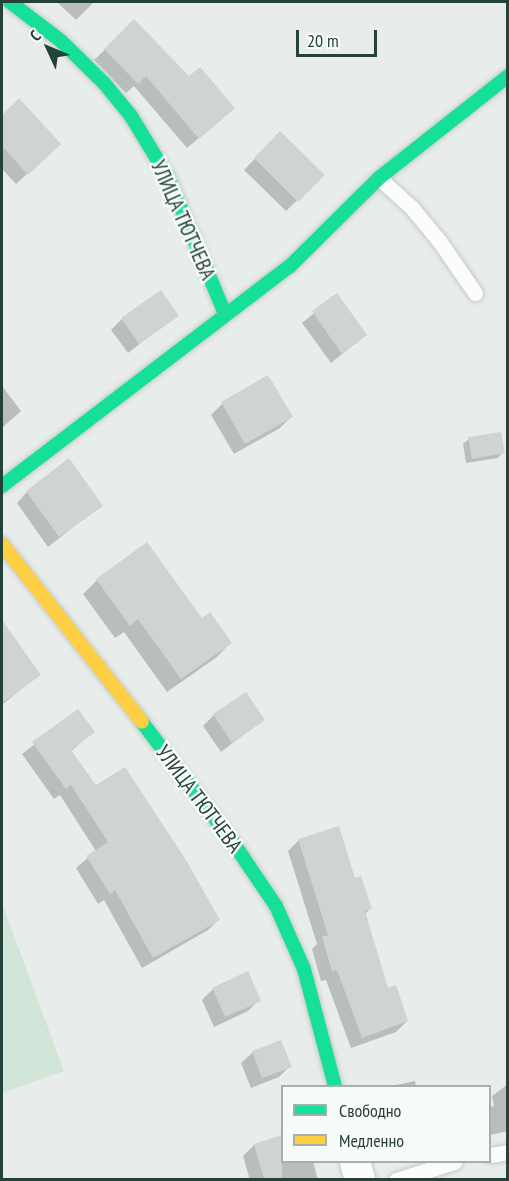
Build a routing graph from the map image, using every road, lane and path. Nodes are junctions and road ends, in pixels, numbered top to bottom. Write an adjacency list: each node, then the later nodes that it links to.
1 (10, 2): 5 (street, УЛИЦА ТЮТЧЕВА)
2 (507, 76): 3 (street)
3 (379, 178): 4 (lane); 5 (street)
4 (475, 293)
5 (225, 314): 6 (street)
6 (2, 486)
7 (2, 544): 8 (street, УЛИЦА ТЮТЧЕВА)
8 (335, 1085)
9 (507, 1152): 10 (lane)
10 (491, 1155)
11 (356, 1163): 13 (street)
12 (448, 1163): 14 (lane)
13 (360, 1179)
14 (396, 1179)

